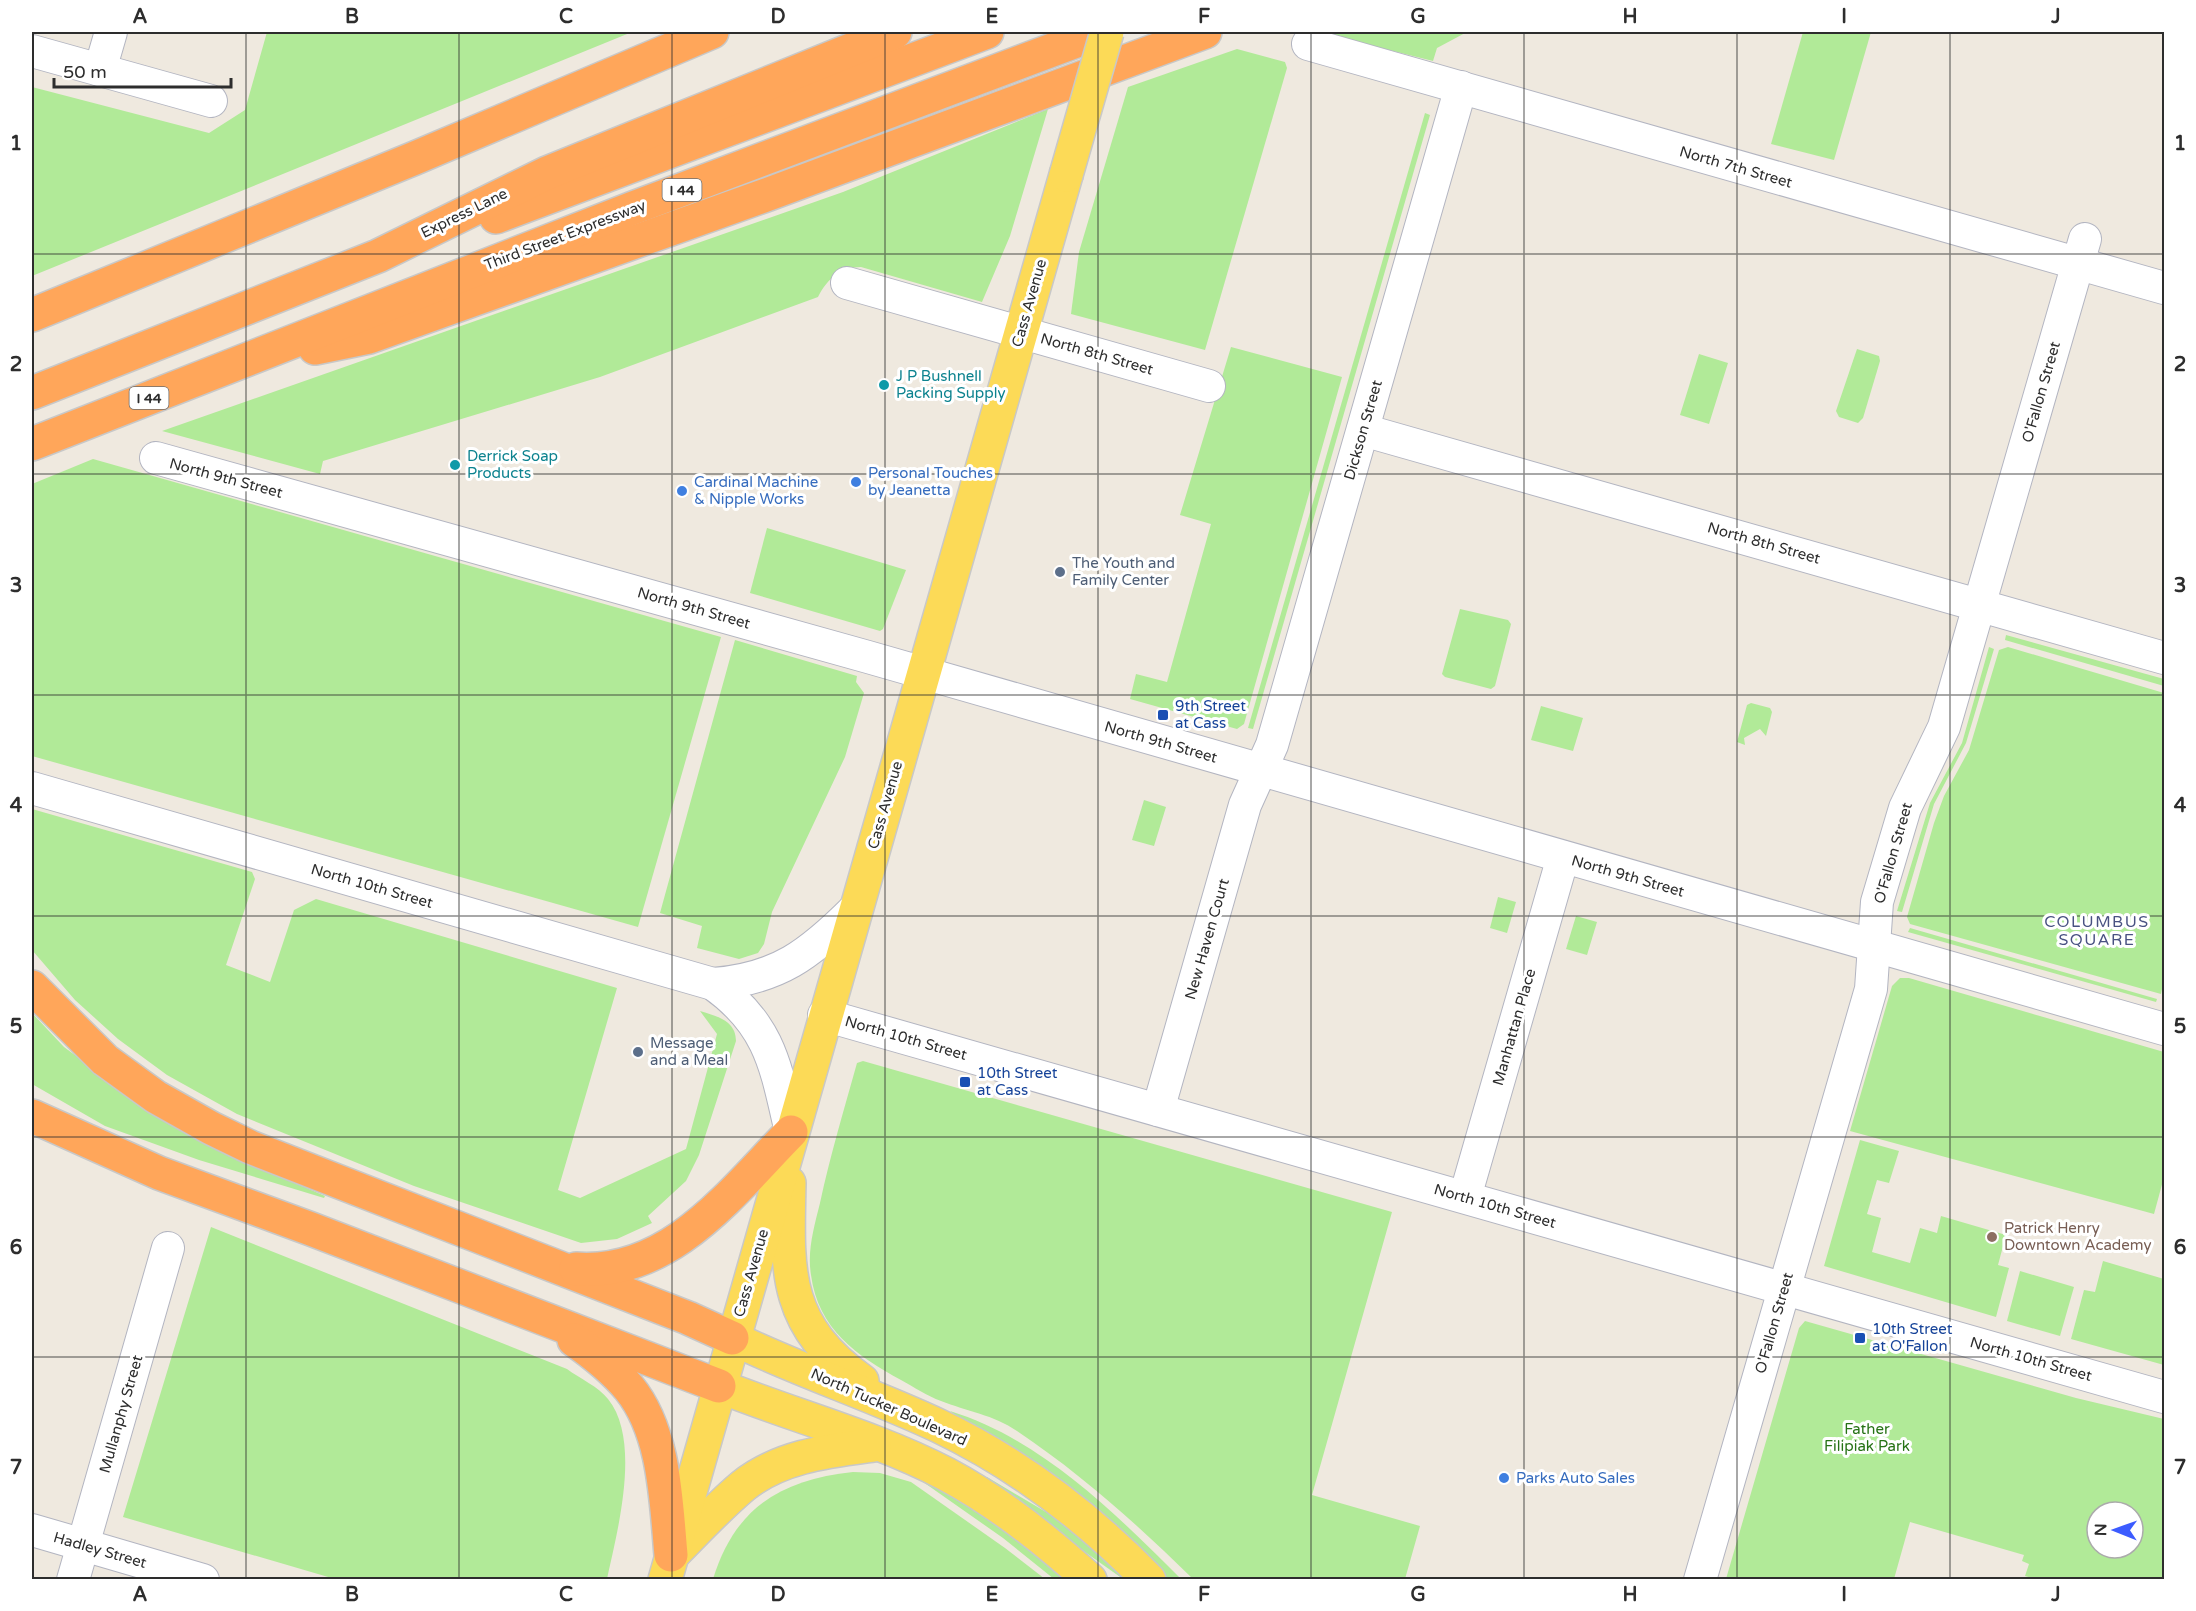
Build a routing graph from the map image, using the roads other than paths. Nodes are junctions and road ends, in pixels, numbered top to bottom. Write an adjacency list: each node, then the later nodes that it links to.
1 (111, 32): 10 (street)
2 (712, 32): 15 (highway)
3 (895, 32): 14 (highway, Express Lane)
4 (987, 32): 14 (highway)
5 (1100, 32): 21 (highway, Third Street Expressway / I 44)
6 (1107, 32): 20 (main road, Cass Avenue, bridge)
7 (1206, 32): 21 (highway)
8 (1308, 44): 11 (street, North 7th Street)
9 (32, 51): 10 (street)
10 (100, 70): 12 (street)
11 (1461, 87): 13 (street, North 7th Street); 24 (street, Dickson Street)
12 (211, 101)
13 (2081, 251): 17 (street, North 7th Street); 27 (street, O'Fallon Street)
14 (378, 256): 23 (highway, Express Lane)
15 (128, 275): 18 (highway); 19 (highway)
16 (847, 283): 20 (street, North 8th Street)
17 (2164, 288)
18 (32, 303)
19 (32, 315)
20 (1020, 332): 22 (street, North 8th Street); 29 (main road, Cass Avenue)
21 (266, 351): 25 (highway, Third Street Expressway / I 44)
22 (1209, 386)
23 (32, 393)
24 (1363, 430): 27 (street, North 8th Street); 30 (street, Dickson Street)
25 (32, 444)
26 (156, 458): 29 (street, North 9th Street)
27 (1981, 605): 28 (street, North 8th Street); 34 (street, O'Fallon Street)
28 (2164, 657)
29 (922, 674): 30 (street, North 9th Street); 33 (main road, Cass Avenue)
30 (1260, 770): 32 (street, North 9th Street); 39 (street, New Haven Court)
31 (32, 788): 35 (street, North 10th Street)
32 (1563, 857): 34 (street, North 9th Street); 42 (street, Manhattan Place)
33 (855, 909): 35 (street, North 10th Street); 37 (main road, Cass Avenue)
34 (1874, 946): 38 (street, North 9th Street); 45 (street, O'Fallon Street)
35 (713, 984): 41 (street, North 10th Street)
36 (32, 987): 44 (highway)
37 (824, 1015): 39 (street, North 10th Street); 41 (main road, Cass Avenue)
38 (2164, 1029)
39 (1158, 1110): 42 (street, North 10th Street)
40 (32, 1116): 46 (highway)
41 (791, 1132): 44 (highway); 47 (main road, Cass Avenue); 50 (main road)
42 (1465, 1197): 45 (street, North 10th Street)
43 (168, 1248): 53 (street, Mullanphy Street)
44 (559, 1267): 47 (highway)
45 (1784, 1289): 49 (street, North 10th Street); 59 (street, O'Fallon Street)
46 (543, 1317): 48 (highway); 54 (highway)
47 (732, 1338): 48 (main road, Cass Avenue); 50 (main road, North Tucker Boulevard)
48 (720, 1386): 51 (main road); 54 (main road, Cass Avenue)
49 (2164, 1397)
50 (900, 1408): 58 (main road, North Tucker Boulevard)
51 (878, 1445): 54 (main road); 57 (main road)
52 (32, 1530): 53 (street, Hadley Street)
53 (83, 1545): 55 (street, Mullanphy Street); 56 (street, Hadley Street)
54 (668, 1567)
55 (73, 1580)
56 (203, 1580)
57 (1090, 1580)
58 (1149, 1580)
59 (1700, 1580)

